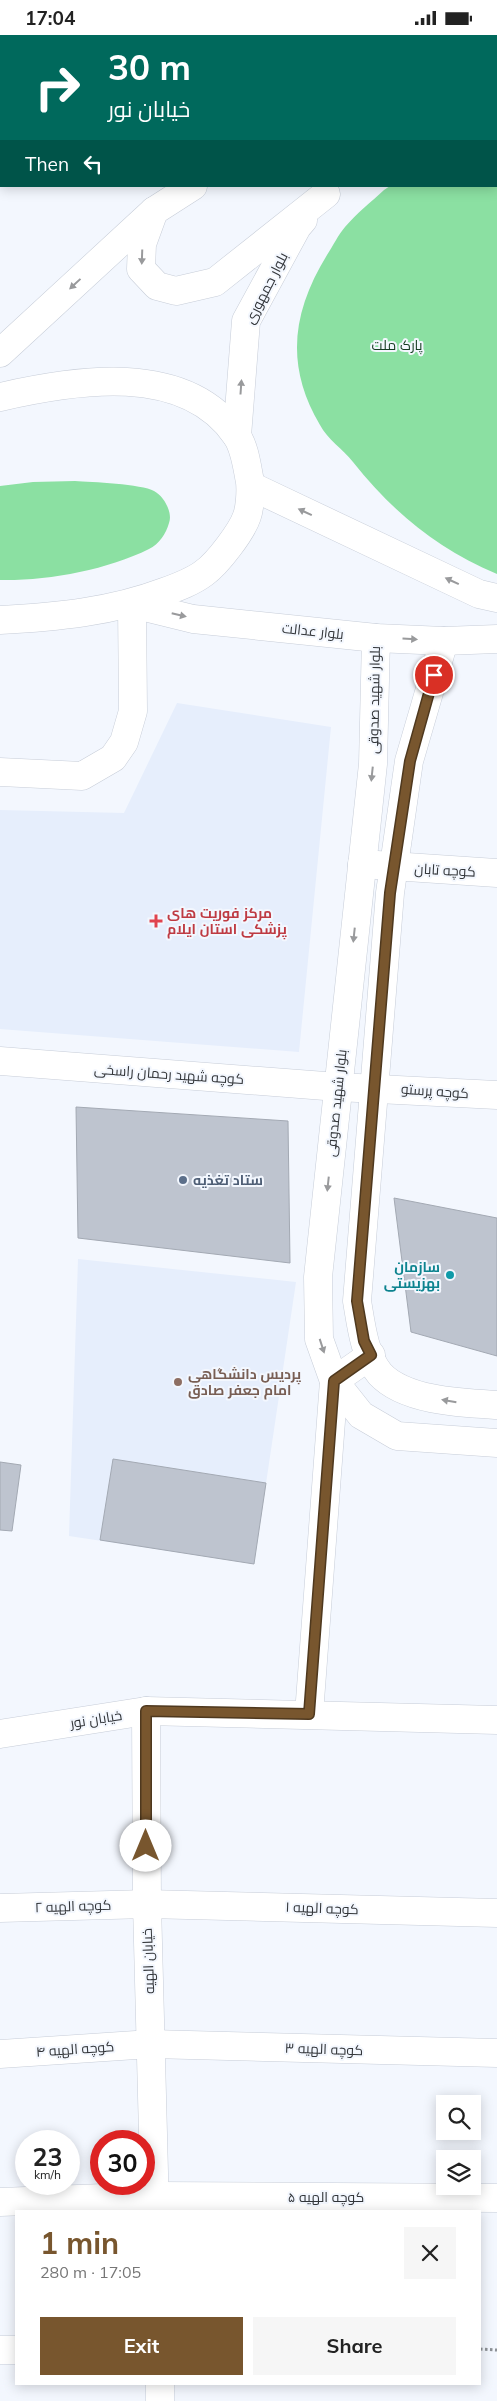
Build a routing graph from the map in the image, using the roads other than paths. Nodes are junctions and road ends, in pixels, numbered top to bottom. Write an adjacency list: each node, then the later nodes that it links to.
1 (191, 187): 3 (street)
2 (330, 190): 3 (street, one-way to 2); 6 (street, بلوار جمهوری, one-way to 2)
3 (154, 211): 4 (street, one-way to 4)
4 (0, 353)
5 (0, 397): 6 (street)
6 (237, 435): 7 (street)
7 (250, 486): 8 (street, one-way to 7); 9 (street)
8 (497, 598)
9 (132, 604): 10 (street); 11 (street, بلوار عدالت, one-way to 11); 14 (street)
10 (0, 620)
11 (376, 638): 13 (street, بلوار عدالت, one-way to 13); 15 (street, بلوار شهید صدوقی, one-way to 15)
12 (497, 639): 13 (street, بلوار عدالت)
13 (444, 641): 16 (street)
14 (0, 772)
15 (362, 864): 16 (street, کوچه تابان); 19 (street, بلوار شهید صدوقی, one-way to 19)
16 (394, 867): 17 (street, کوچه تابان); 20 (street)
17 (497, 873)
18 (0, 1061): 19 (street, کوچه شهید رحمان راسخی)
19 (338, 1087): 20 (street, کوچه شهید رحمان راسخی); 23 (street, بلوار شهید صدوقی, one-way to 23)
20 (374, 1087): 21 (street, کوچه پرستو); 22 (street)
21 (497, 1095)
22 (371, 1355): 23 (street); 24 (street, one-way to 22)
23 (334, 1381): 25 (street, بلوار شهید صدوقی); 27 (street)
24 (497, 1405)
25 (497, 1443)
26 (146, 1711): 27 (street, خیابان نور); 29 (street, خیابان نور); 30 (street, خیابان الهیه)
27 (309, 1714): 28 (street, خیابان نور)
28 (497, 1720)
29 (0, 1734)
30 (147, 1903): 31 (street, کوچه الهیه ۲); 32 (street, کوچه الهیه ۱); 33 (street, خیابان الهیه)
31 (0, 1908)
32 (497, 1913)
33 (151, 2044): 34 (street, کوچه الهیه ۳); 35 (street, کوچه الهیه ۴); 38 (street, خیابان الهیه)
34 (497, 2053)
35 (0, 2054)
36 (497, 2198): 39 (street, کوچه الهیه ۵)
37 (0, 2202): 38 (street, کوچه الهیه ۵)
38 (155, 2204): 39 (street, کوچه الهیه ۵)
39 (367, 2204)
40 (0, 2350): 41 (street)
41 (15, 2350)
42 (160, 2385): 43 (street)
43 (160, 2401)

